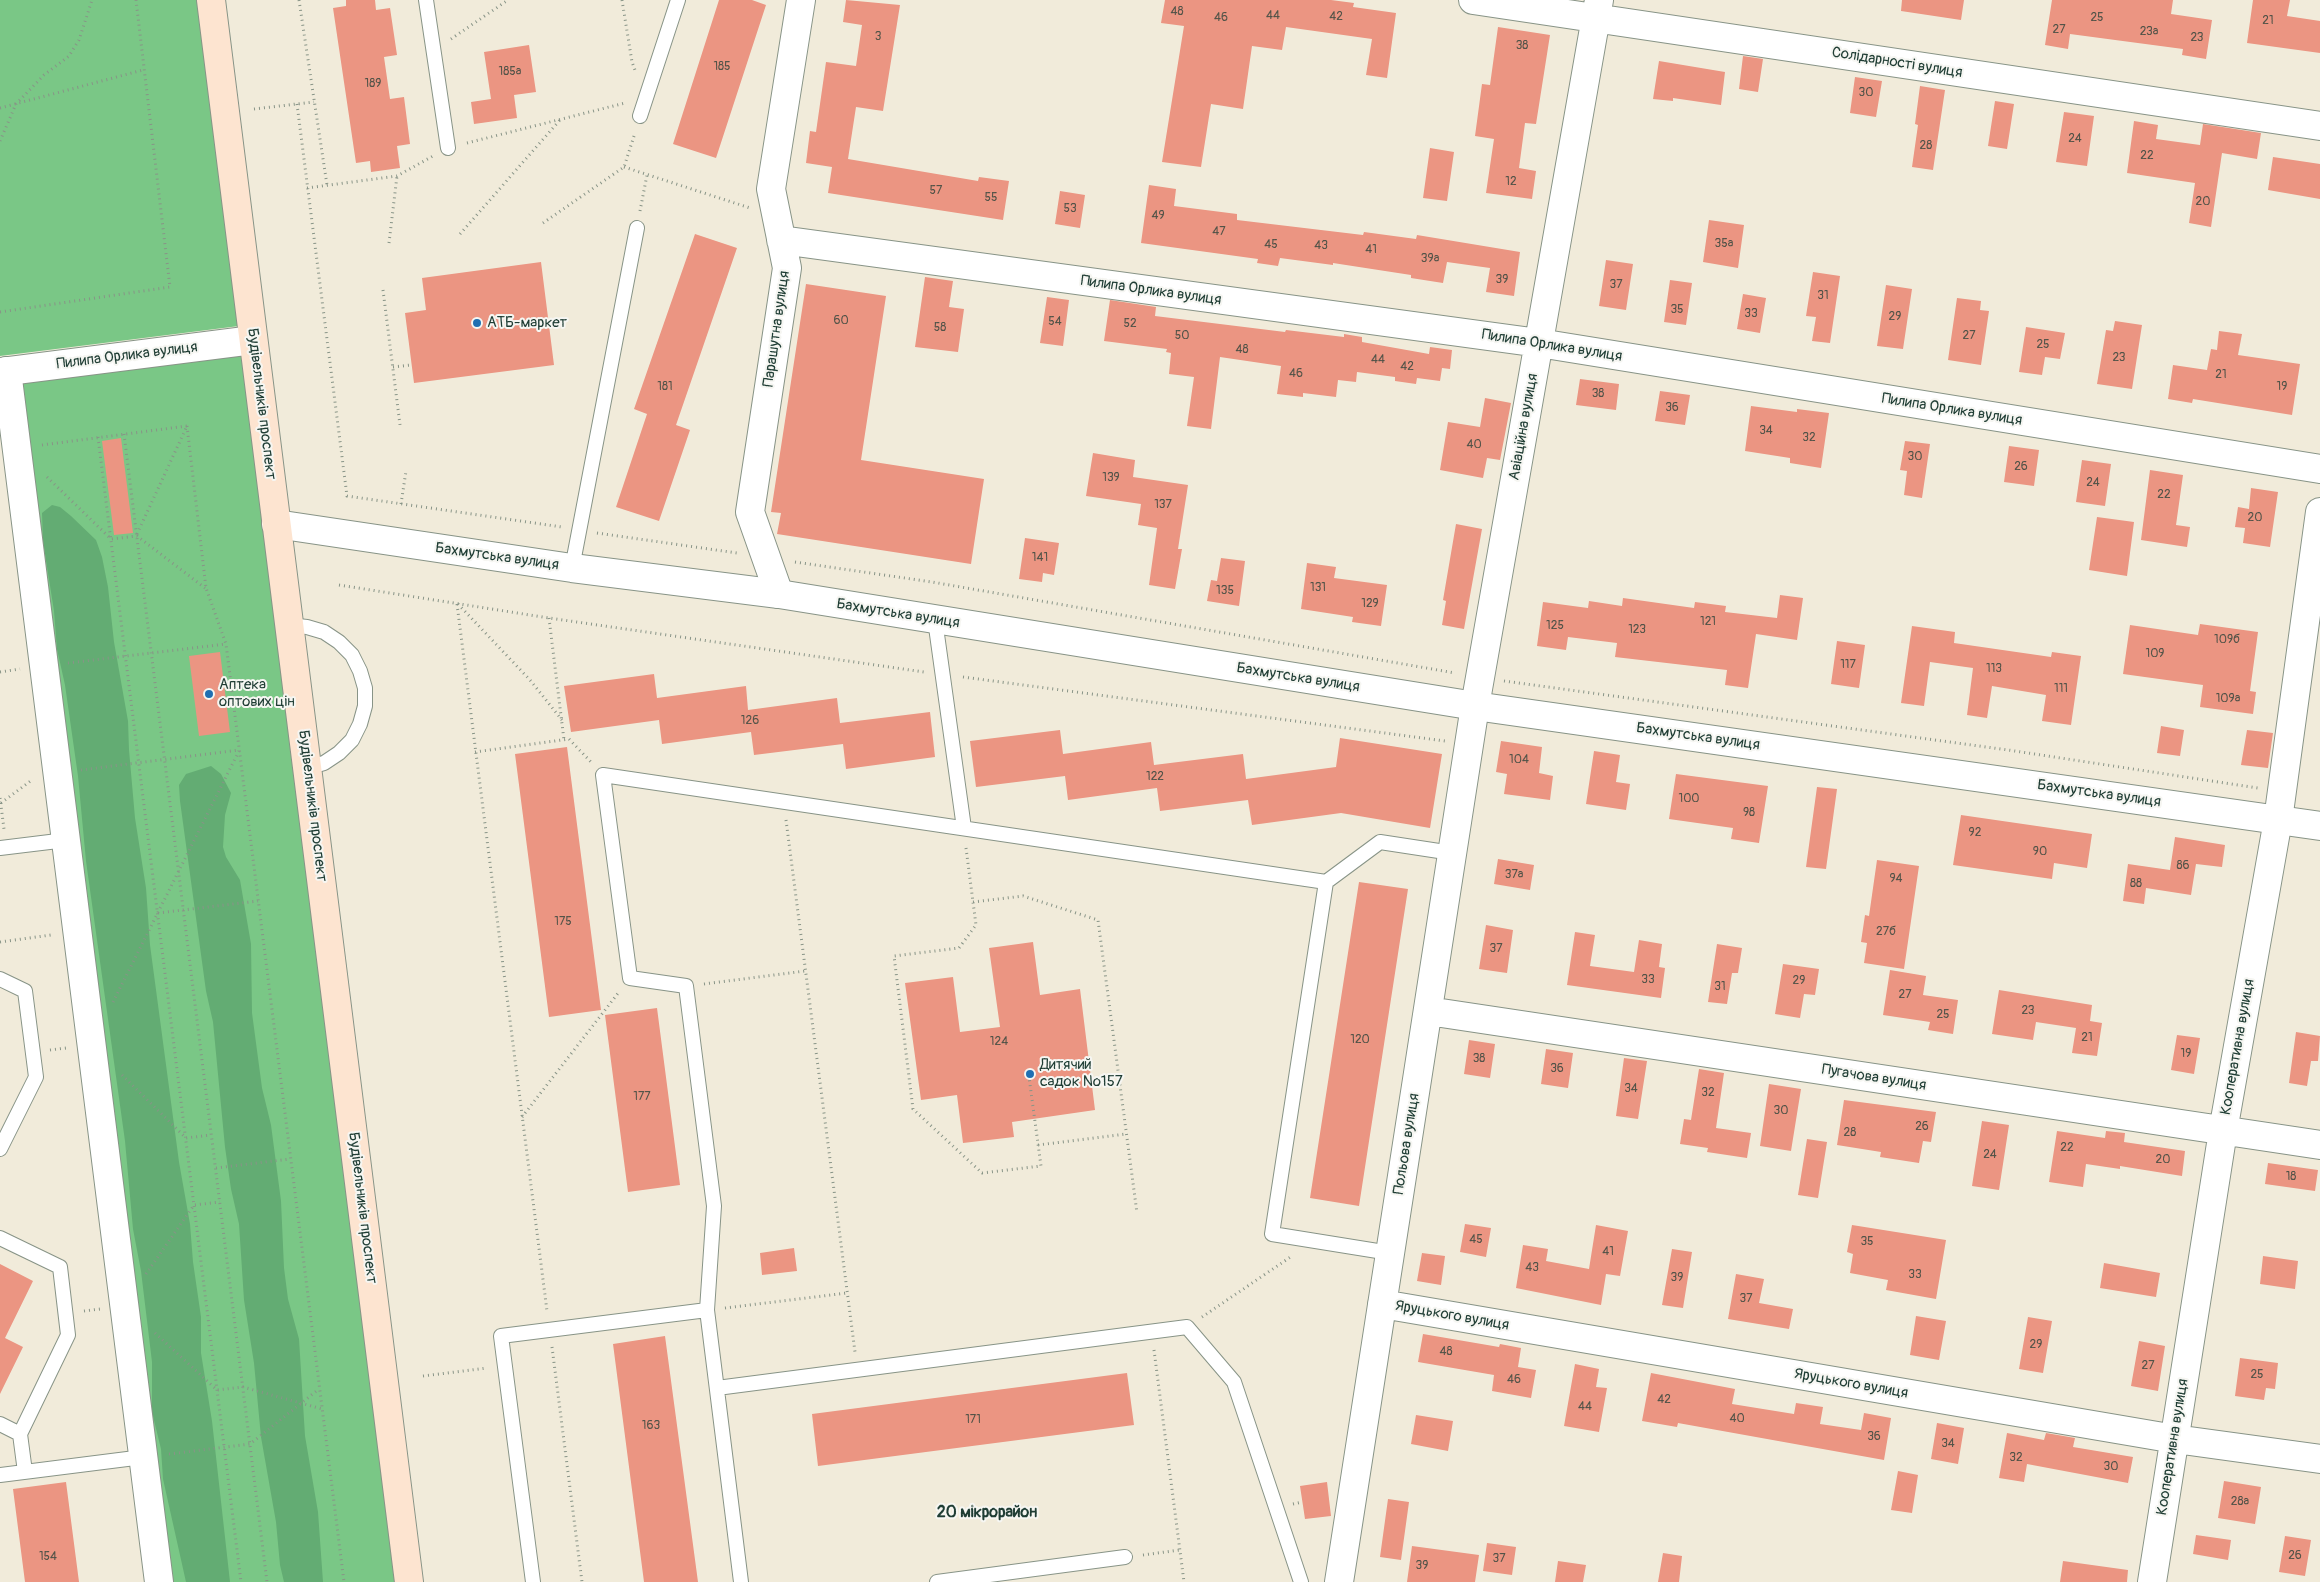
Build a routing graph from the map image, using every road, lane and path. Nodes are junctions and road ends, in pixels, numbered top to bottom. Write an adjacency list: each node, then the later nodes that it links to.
1 (92, 0): 17 (path)
2 (136, 0): 14 (path)
3 (211, 0): 38 (main road, Будівельників проспект)
4 (299, 0): 16 (path)
5 (426, 0): 12 (lane)
6 (508, 0): 12 (path)
7 (622, 0): 13 (path)
8 (678, 0): 15 (lane)
9 (801, 0): 33 (street, Парашутна вулиця)
10 (1473, 0): 11 (street, Солідарності вулиця)
11 (1598, 9): 23 (street, Солідарності вулиця); 39 (street, Авіаційна вулиця)
12 (433, 52): 25 (lane)
13 (632, 62)
14 (144, 70): 17 (path); 37 (path)
15 (646, 97): 21 (lane); 22 (path)
16 (314, 102): 18 (path); 29 (path)
17 (16, 104): 19 (path); 24 (path)
18 (297, 104): 20 (path); 30 (path)
19 (0, 108)
20 (254, 109)
21 (640, 116): 26 (path)
22 (561, 119): 25 (path); 34 (path)
23 (2320, 126)
24 (0, 141)
25 (448, 148): 28 (path)
26 (624, 167): 27 (path); 31 (path)
27 (647, 175): 32 (path); 33 (path)
28 (397, 176): 29 (path); 35 (path)
29 (327, 185): 30 (path)
30 (307, 188): 51 (path)
31 (543, 223)
32 (637, 228): 54 (lane)
33 (779, 229): 39 (street, Пилипа Орлика вулиця); 57 (street, Парашутна вулиця)
34 (460, 234)
35 (389, 243)
36 (383, 290): 41 (path)
37 (0, 312)
38 (253, 340): 42 (street, Пилипа Орлика вулиця); 53 (main road, Будівельників проспект)
39 (1539, 343): 49 (street, Пилипа Орлика вулиця); 74 (street, Авіаційна вулиця)
40 (411, 365): 41 (path)
41 (393, 367): 44 (path)
42 (4, 372): 43 (street)
43 (7, 422): 48 (street)
44 (400, 425)
45 (188, 426): 46 (path); 55 (path); 60 (path)
46 (124, 434): 47 (path); 55 (path)
47 (98, 437): 48 (path); 56 (path)
48 (17, 448): 56 (path); 69 (street)
49 (2320, 469)
50 (406, 471): 51 (path)
51 (401, 504): 54 (path)
52 (2320, 512): 89 (street, Кооперативна вулиця)
53 (276, 524): 58 (street, Бахмутська вулиця); 65 (main road, Будівельників проспект)
54 (579, 530): 57 (path); 58 (lane)
55 (136, 536): 56 (path); 60 (path); 67 (path)
56 (111, 539): 68 (path)
57 (766, 558): 61 (street, Парашутна вулиця); 71 (path)
58 (572, 568): 61 (street, Бахмутська вулиця)
59 (339, 584): 62 (path)
60 (206, 588): 66 (path)
61 (779, 594): 64 (street, Бахмутська вулиця)
62 (457, 604): 63 (path); 75 (path); 79 (path)
63 (550, 618): 72 (path); 75 (path)
64 (935, 620): 72 (lane); 74 (street, Бахмутська вулиця)
65 (289, 625): 82 (main road, Будівельників проспект); 82 (lane)
66 (226, 644): 67 (path); 78 (path)
67 (151, 653): 68 (path); 80 (path)
68 (126, 656): 69 (path); 81 (path)
69 (44, 666): 70 (path); 83 (street)
70 (0, 672)
71 (1456, 673)
72 (944, 675): 77 (path); 91 (lane)
73 (1496, 680): 85 (path)
74 (1475, 706): 77 (street, Польова вулиця); 89 (street, Бахмутська вулиця)
75 (562, 720): 76 (path)
76 (564, 740): 79 (path); 84 (path)
77 (1469, 744): 94 (street, Польова вулиця)
78 (240, 750): 80 (path); 95 (path); 97 (path)
79 (475, 752): 112 (path)
80 (164, 760): 81 (path); 95 (path)
81 (139, 763): 83 (path); 100 (path)
82 (307, 768): 161 (main road, Будівельників проспект)
83 (58, 773): 88 (path); 92 (street)
84 (603, 775): 87 (lane); 104 (lane)
85 (2266, 789)
86 (0, 798): 88 (path)
87 (783, 802): 91 (lane); 103 (path)
88 (1, 803): 93 (path)
89 (2278, 820): 90 (street, Бахмутська вулиця); 113 (street, Кооперативна вулиця)
90 (2320, 826)
91 (964, 828): 96 (lane); 98 (path)
92 (66, 840): 93 (lane); 109 (street)
93 (3, 848)
94 (1452, 853): 96 (lane); 108 (street, Польова вулиця)
95 (178, 872): 99 (path); 100 (path)
96 (1326, 882): 126 (lane)
97 (258, 901): 99 (path); 120 (path)
98 (973, 902): 114 (path); 117 (path)
99 (184, 910): 100 (path); 115 (path)
100 (158, 913): 107 (path); 116 (path)
101 (57, 934): 102 (path)
102 (0, 942)
103 (805, 971): 106 (path); 128 (path)
104 (630, 978): 106 (lane); 112 (path)
105 (0, 979): 110 (lane)
106 (686, 986): 131 (lane)
107 (109, 1010)
108 (1428, 1011): 113 (street, Пугачова вулиця); 127 (street, Польова вулиця)
109 (92, 1045): 110 (path); 116 (path); 130 (street)
110 (33, 1052): 119 (lane)
111 (1029, 1077): 117 (path)
112 (522, 1117): 134 (path)
113 (2223, 1131): 118 (street, Пугачова вулиця); 148 (street, Кооперативна вулиця)
114 (1126, 1134): 117 (path); 124 (path)
115 (211, 1135): 116 (path); 121 (path)
116 (186, 1138): 123 (path)
117 (1038, 1145)
118 (2320, 1145)
119 (0, 1149)
120 (290, 1159): 121 (path); 142 (path)
121 (216, 1168): 122 (path)
122 (220, 1202): 123 (path); 140 (path)
123 (194, 1205): 130 (path); 143 (path)
124 (1137, 1213)
125 (0, 1238): 132 (lane)
126 (1316, 1241): 127 (lane); 133 (path)
127 (1390, 1252): 129 (street, Польова вулиця)
128 (847, 1292): 131 (path); 138 (path)
129 (1382, 1304): 148 (street, Яруцького вулиця); 168 (street, Польова вулиця)
130 (124, 1306): 132 (path); 151 (street)
131 (707, 1310): 134 (lane); 141 (lane)
132 (66, 1314): 147 (lane)
133 (1187, 1327): 136 (lane); 167 (lane)
134 (550, 1330): 137 (lane); 163 (path)
135 (153, 1332): 143 (path)
136 (1152, 1332): 138 (lane); 155 (path)
137 (505, 1365): 139 (path); 162 (lane)
138 (857, 1370): 141 (lane)
139 (423, 1376)
140 (243, 1386): 143 (path); 144 (path); 149 (path)
141 (717, 1388): 164 (lane)
142 (319, 1389): 144 (path); 145 (path)
143 (217, 1390): 150 (path)
144 (302, 1403): 145 (path); 149 (path)
145 (322, 1409): 160 (path)
146 (0, 1424): 147 (lane)
147 (20, 1434): 153 (lane)
148 (2174, 1439): 152 (street, Яруцького вулиця); 169 (street, Кооперативна вулиця)
149 (250, 1444): 150 (path); 159 (path)
150 (224, 1447): 151 (path); 158 (path)
151 (143, 1457): 153 (lane); 157 (street)
152 (2320, 1459)
153 (25, 1472): 154 (lane)
154 (0, 1475)
155 (1180, 1550): 156 (path); 166 (path)
156 (1125, 1557): 165 (lane)
157 (159, 1582)
158 (241, 1582)
159 (267, 1582)
160 (344, 1582)
161 (409, 1582)
162 (533, 1582)
163 (582, 1582)
164 (741, 1582)
165 (937, 1582)
166 (1184, 1582)
167 (1301, 1582)
168 (1339, 1582)
169 (2152, 1582)

